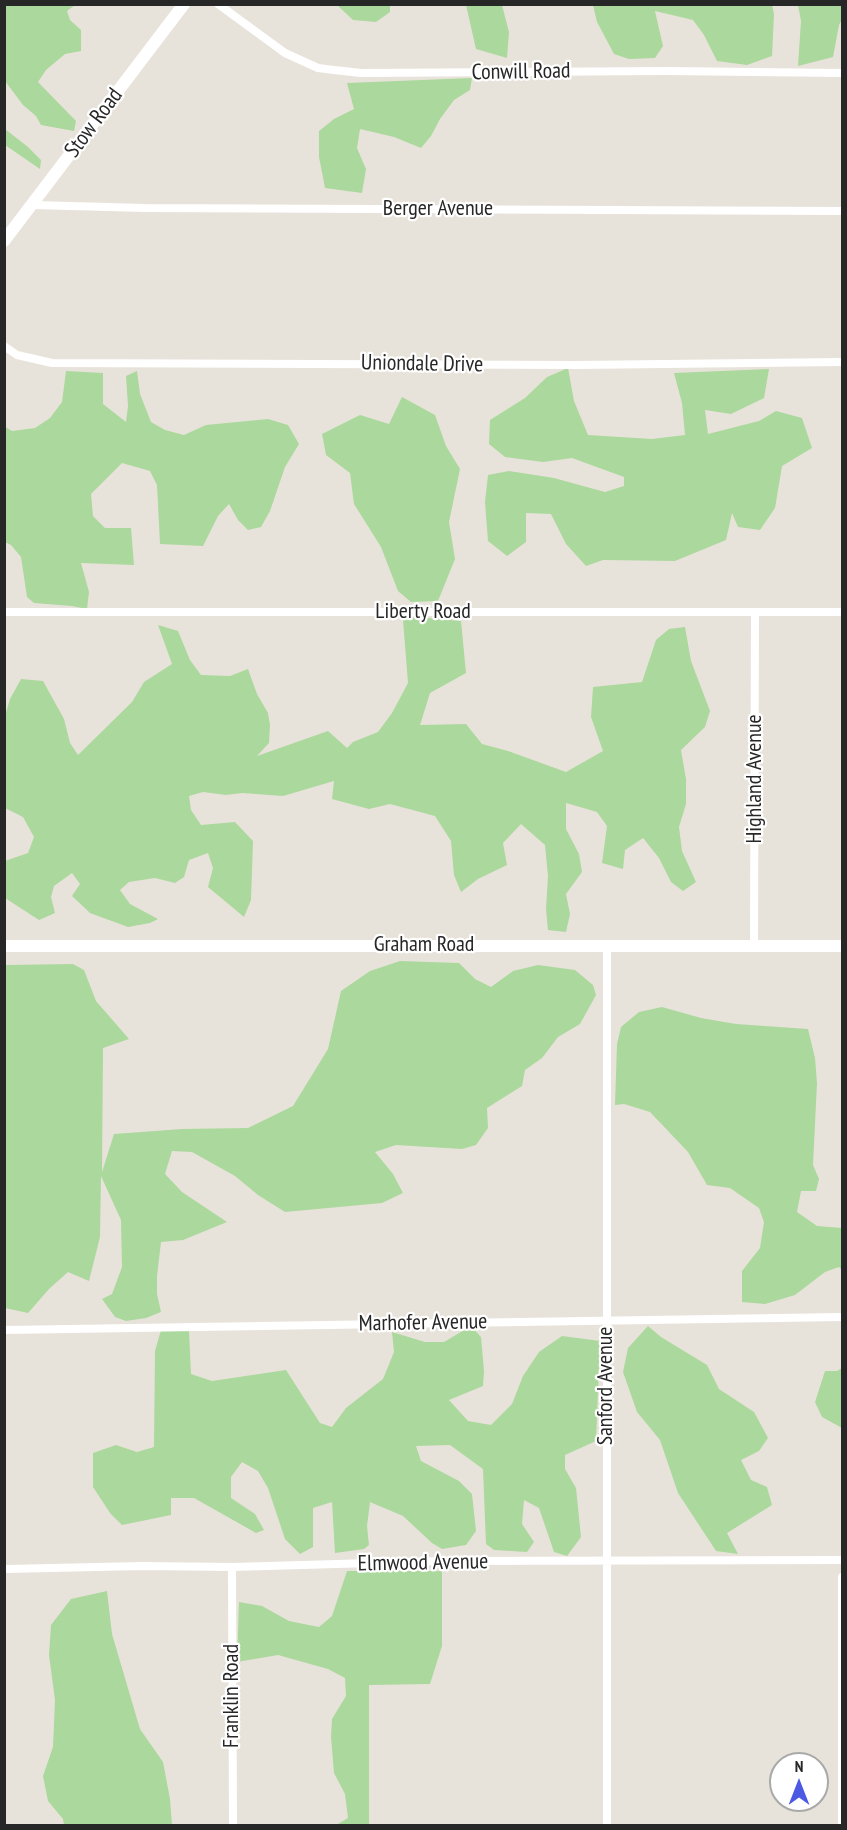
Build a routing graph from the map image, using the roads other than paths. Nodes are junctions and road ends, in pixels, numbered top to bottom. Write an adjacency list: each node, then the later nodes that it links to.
1 (184, 4): 4 (main road, Stow Road)
2 (218, 4): 3 (street, Conwill Road)
3 (843, 73)
4 (33, 205): 5 (street, Berger Avenue); 6 (main road, Stow Road)
5 (843, 211)
6 (4, 241)
7 (4, 346): 8 (street, Uniondale Drive)
8 (843, 362)
9 (4, 612): 10 (street, Liberty Road)
10 (755, 612): 11 (street, Liberty Road); 14 (street, Highland Avenue)
11 (843, 612)
12 (4, 946): 13 (main road, Graham Road)
13 (607, 946): 14 (main road, Graham Road); 17 (street, Sanford Avenue)
14 (754, 946): 15 (main road, Graham Road)
15 (843, 946)
16 (843, 1317): 17 (street, Marhofer Avenue)
17 (606, 1320): 18 (street, Marhofer Avenue); 20 (street, Sanford Avenue)
18 (4, 1330)
19 (843, 1560): 20 (street, Elmwood Avenue)
20 (606, 1561): 21 (street, Elmwood Avenue); 25 (street, Sanford Avenue)
21 (232, 1567): 22 (street, Elmwood Avenue); 24 (street, Franklin Road)
22 (4, 1569)
23 (843, 1577): 26 (street)
24 (232, 1826)
25 (607, 1826)
26 (842, 1826)

